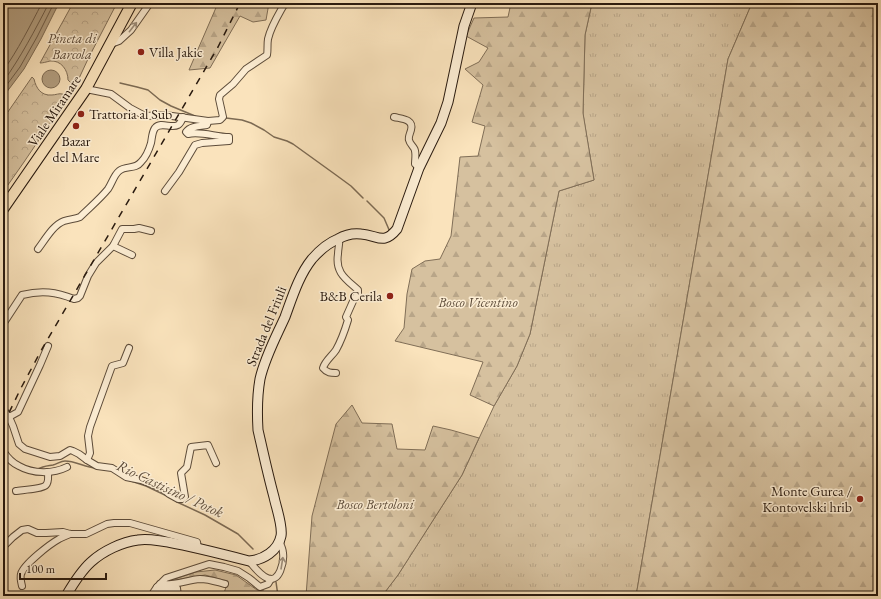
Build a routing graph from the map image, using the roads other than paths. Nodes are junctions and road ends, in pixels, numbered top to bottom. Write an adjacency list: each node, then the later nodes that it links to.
1 (132, 3): 5 (main road, Viale Miramare)
2 (150, 3): 5 (street, one-way to 2)
3 (285, 3): 9 (street)
4 (472, 3): 10 (main road, Strada del Friuli)
5 (109, 45): 6 (main road, Viale Miramare)
6 (86, 89): 7 (street); 12 (main road, Viale Miramare)
7 (183, 117): 9 (street); 16 (street)
8 (394, 117): 10 (street)
9 (208, 121): 11 (street)
10 (419, 168): 14 (main road, Strada del Friuli)
11 (165, 191)
12 (3, 209)
13 (151, 231): 15 (street)
14 (339, 238): 21 (street); 31 (main road, Strada del Friuli)
15 (112, 246): 17 (street); 18 (street)
16 (38, 249)
17 (132, 255)
18 (3, 320)
19 (48, 346): 23 (street)
20 (129, 348): 25 (street)
21 (336, 374)
22 (3, 409): 23 (street)
23 (9, 417): 25 (street)
24 (3, 451): 28 (street)
25 (87, 460): 26 (street)
26 (216, 463)
27 (67, 467): 28 (street)
28 (48, 472): 29 (street)
29 (16, 491)
30 (70, 534): 32 (street); 33 (street); 37 (street)
31 (280, 541): 34 (main road); 35 (street, one-way to 31)
32 (3, 547)
33 (198, 548): 34 (main road); 39 (main road)
34 (249, 561): 35 (street)
35 (271, 579): 38 (street)
36 (225, 584): 38 (street)
37 (22, 586)
38 (159, 587): 40 (street); 41 (street); 42 (street)
39 (66, 596)
40 (151, 596)
41 (157, 596)
42 (178, 596)

